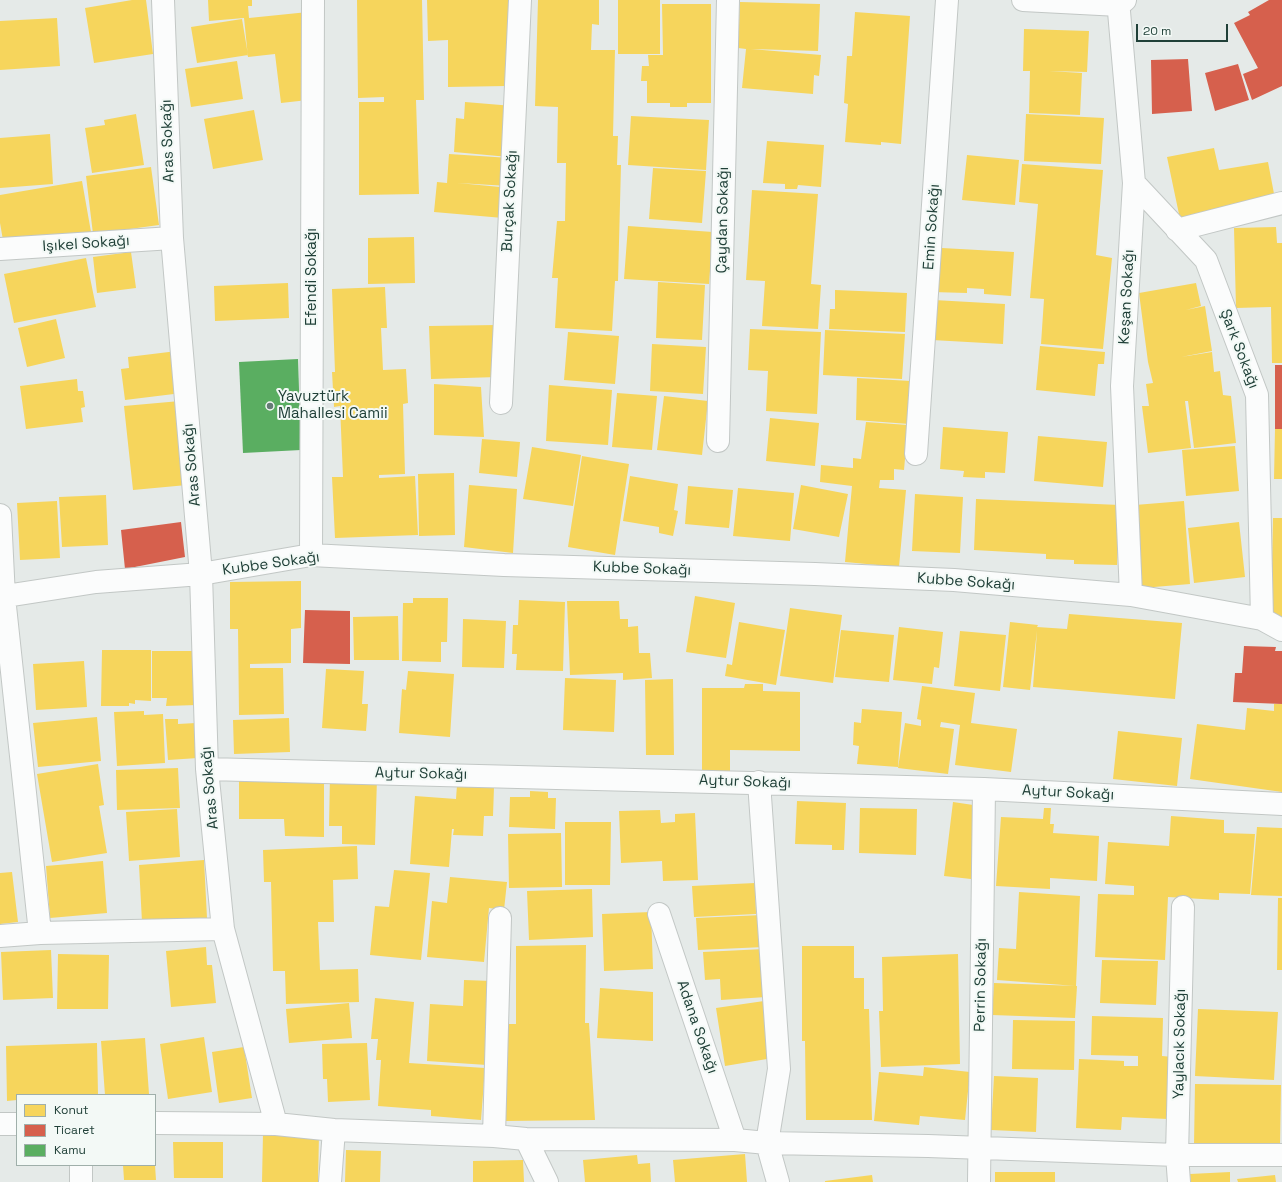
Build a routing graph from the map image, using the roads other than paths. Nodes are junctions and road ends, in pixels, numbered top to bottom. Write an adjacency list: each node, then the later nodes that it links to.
1 (163, 0): 11 (street, Aras Sokağı)
2 (314, 0): 17 (street, Efendi Sokağı)
3 (520, 0): 13 (street, Burçak Sokağı)
4 (728, 0): 14 (street, Çaydan Sokağı)
5 (947, 0): 15 (street, Emin Sokağı)
6 (1023, 0): 7 (street)
7 (1121, 2): 8 (street, Keşan Sokağı)
8 (1134, 182): 10 (street, Şark Sokağı); 19 (street, Keşan Sokağı)
9 (1282, 203): 10 (street)
10 (1177, 230): 21 (street, Şark Sokağı)
11 (172, 238): 12 (street, Işıkel Sokağı); 18 (street, Aras Sokağı)
12 (0, 249)
13 (501, 403)
14 (718, 441)
15 (916, 454)
16 (0, 516): 20 (street)
17 (311, 555): 18 (street, Kubbe Sokağı); 19 (street, Kubbe Sokağı)
18 (201, 574): 20 (street, Kubbe Sokağı); 23 (street, Aras Sokağı)
19 (1131, 594): 21 (street, Kubbe Sokağı)
20 (2, 597): 31 (street)
21 (1262, 619): 22 (street, Kubbe Sokağı)
22 (1282, 630)
23 (207, 769): 24 (street, Aytur Sokağı); 30 (street, Aras Sokağı)
24 (759, 782): 25 (street, Aytur Sokağı); 41 (street)
25 (984, 789): 26 (street, Aytur Sokağı); 42 (street, Perrin Sokağı)
26 (1282, 804)
27 (1183, 907): 43 (street, Yaylacık Sokağı)
28 (659, 914): 40 (street, Adana Sokağı)
29 (500, 918): 38 (street)
30 (223, 929): 31 (street); 36 (street, Aras Sokağı)
31 (40, 933): 32 (street)
32 (0, 936)
33 (156, 1123): 36 (street)
34 (0, 1124): 35 (street)
35 (16, 1124)
36 (276, 1124): 37 (street)
37 (334, 1130): 38 (street); 47 (street)
38 (494, 1136): 39 (street)
39 (526, 1139): 40 (street); 48 (street)
40 (735, 1140): 41 (street)
41 (767, 1143): 42 (street); 49 (street)
42 (978, 1148): 43 (street); 50 (street, Perrin Sokağı)
43 (1177, 1155): 44 (street); 51 (street, Yaylacık Sokağı)
44 (1282, 1155)
45 (81, 1166): 46 (street)
46 (81, 1182)
47 (330, 1182)
48 (547, 1182)
49 (778, 1182)
50 (979, 1182)
51 (1179, 1182)

